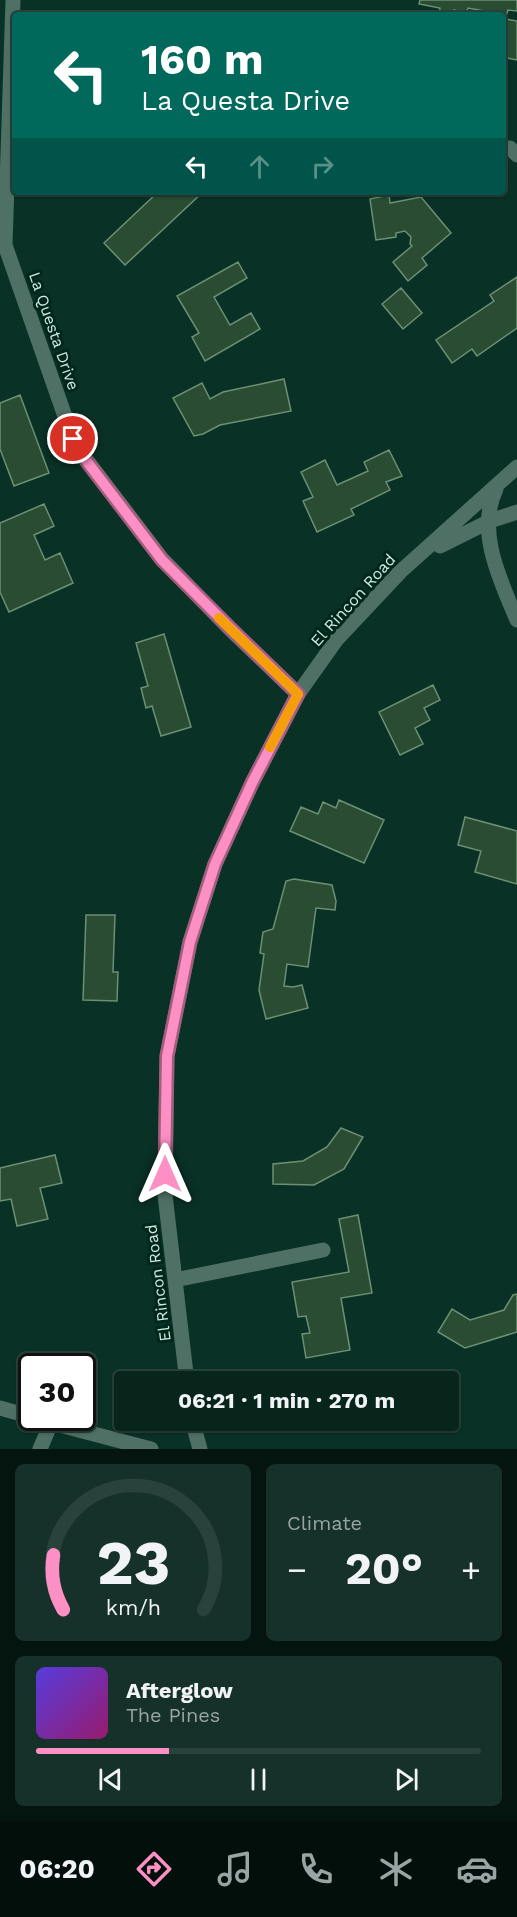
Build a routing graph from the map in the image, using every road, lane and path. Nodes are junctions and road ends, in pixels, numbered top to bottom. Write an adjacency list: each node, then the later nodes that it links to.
1 (12, 31): 8 (street, La Questa Drive)
2 (517, 468): 3 (street, El Rincon Road)
3 (498, 487): 5 (street); 6 (street, El Rincon Road)
4 (517, 512): 5 (street)
5 (488, 522): 6 (street); 7 (street)
6 (400, 572): 8 (street, El Rincon Road)
7 (517, 620)
8 (298, 694): 10 (street, El Rincon Road)
9 (323, 1250): 10 (street)
10 (175, 1280): 11 (street, El Rincon Road)
11 (186, 1371)
12 (0, 1408): 13 (street)
13 (18, 1413)
14 (48, 1431): 17 (street)
15 (82, 1431): 18 (street)
16 (195, 1431): 19 (street)
17 (40, 1449)
18 (152, 1449)
19 (200, 1449)

